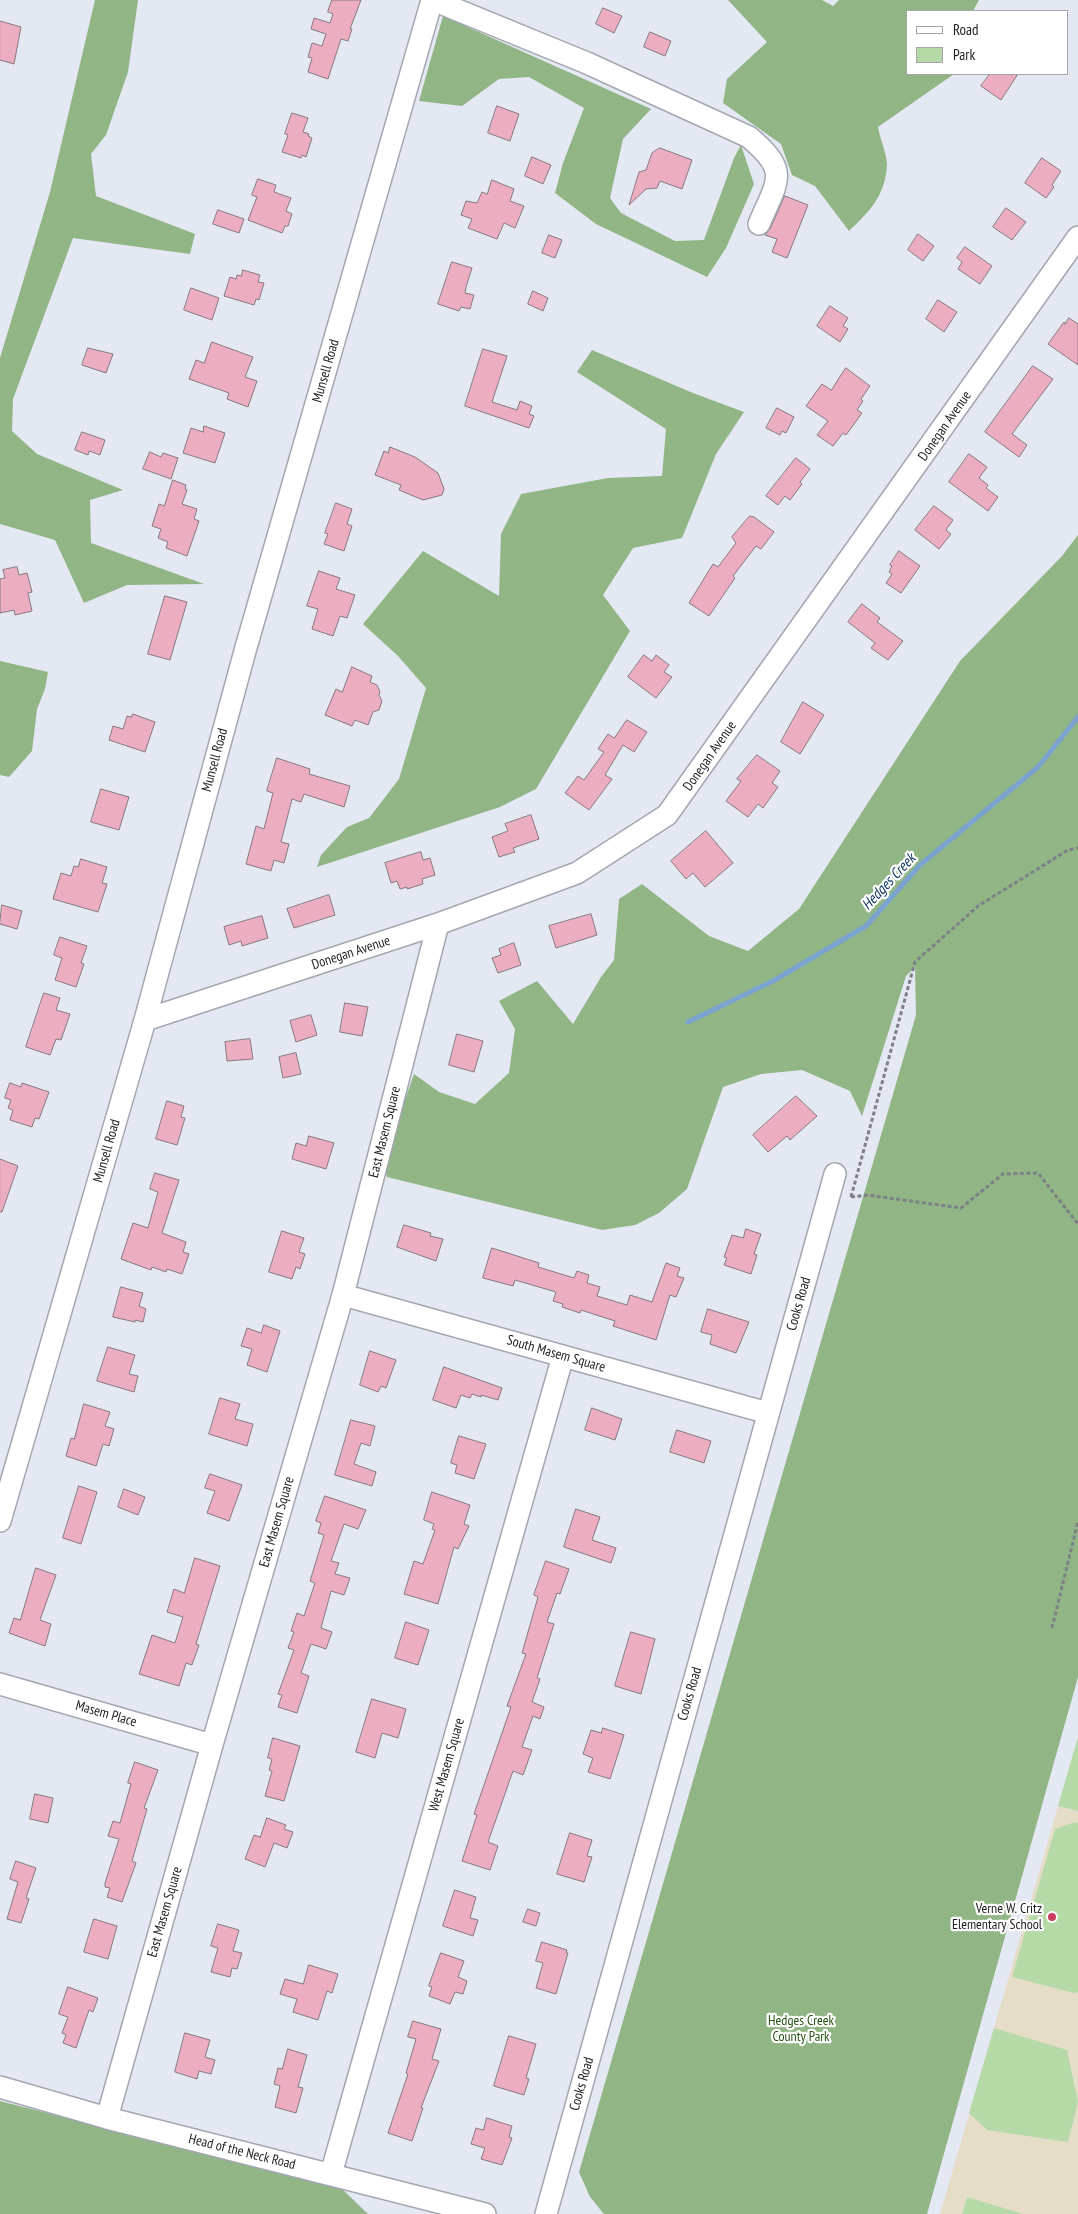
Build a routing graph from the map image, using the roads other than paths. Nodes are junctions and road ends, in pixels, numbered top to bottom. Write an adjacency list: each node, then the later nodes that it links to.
1 (433, 0): 2 (street); 5 (street, Munsell Road)
2 (759, 224)
3 (1078, 237): 4 (street, Donegan Avenue)
4 (438, 924): 5 (street, Donegan Avenue); 7 (street, East Masem Square)
5 (145, 1020): 10 (street, Munsell Road)
6 (835, 1174): 9 (street, Cooks Road)
7 (343, 1295): 8 (street, South Masem Square); 12 (street, East Masem Square)
8 (563, 1356): 9 (street, South Masem Square); 15 (street, West Masem Square)
9 (768, 1414): 17 (street, Cooks Road)
10 (0, 1521)
11 (0, 1684): 12 (street, Masem Place)
12 (212, 1744): 14 (street, East Masem Square)
13 (0, 2087): 14 (street, Head of the Neck Road)
14 (107, 2118): 15 (street, Head of the Neck Road)
15 (331, 2174): 16 (street, Head of the Neck Road)
16 (485, 2214)
17 (546, 2214)

